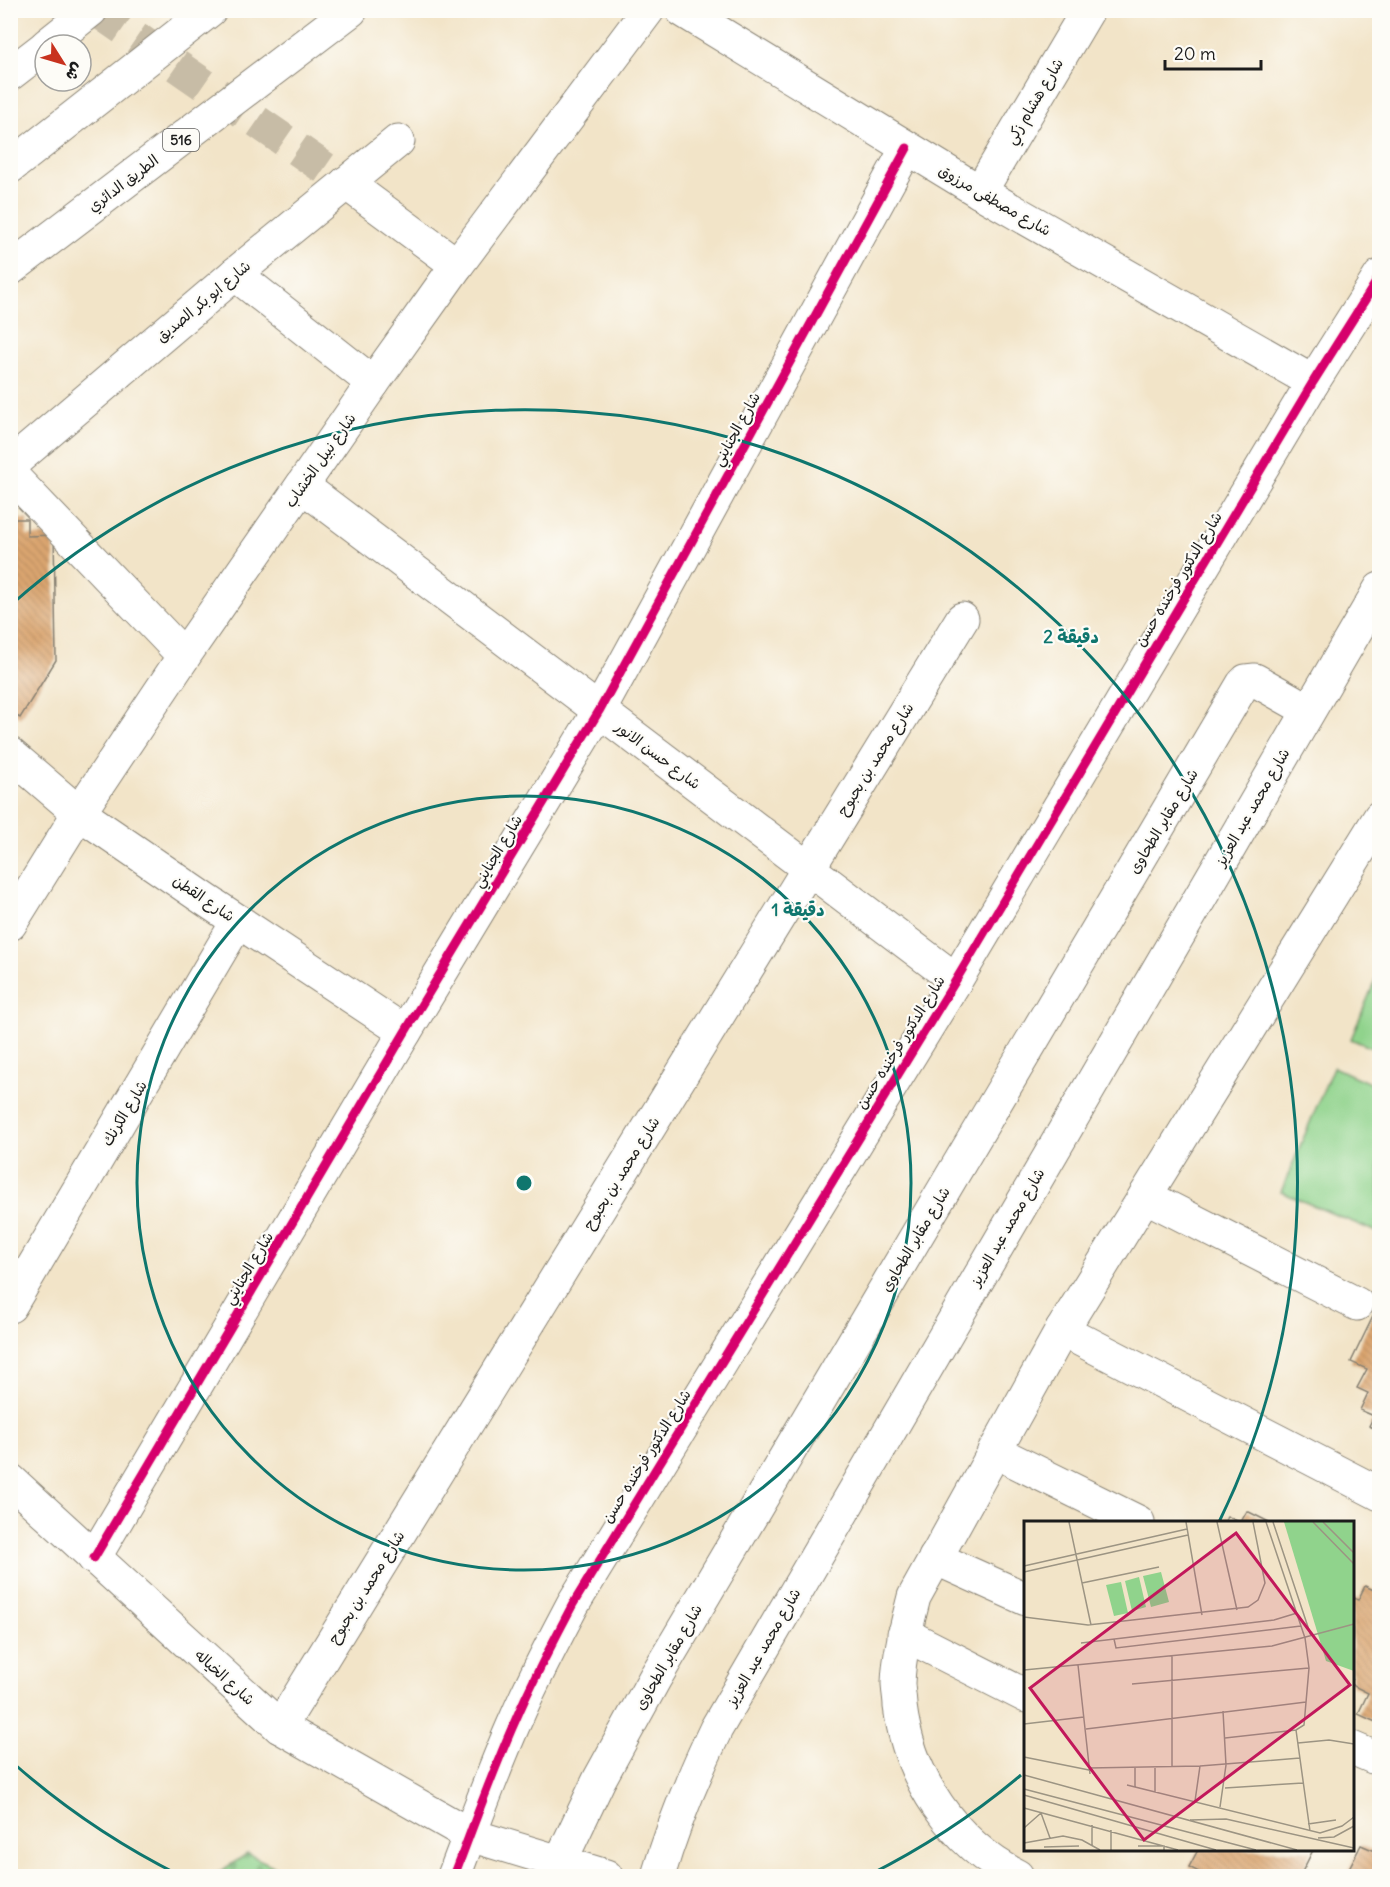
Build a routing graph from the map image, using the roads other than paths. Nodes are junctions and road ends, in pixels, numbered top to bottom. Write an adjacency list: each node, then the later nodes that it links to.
1 (91, 10): 7 (main road)
2 (210, 10): 12 (main road)
3 (351, 10): 16 (main road, الطريق الدائري / 516)
4 (648, 10): 15 (main road, شارع نبيل الخشاب)
5 (682, 10): 11 (main road, شارع مصطفى مرزوق)
6 (1088, 10): 14 (main road, شارع هشام زكي)
7 (62, 33)
8 (33, 56): 9 (main road)
9 (10, 74)
10 (398, 141): 13 (main road, شارع ابو بكر الصديق)
11 (907, 148): 14 (main road, شارع مصطفى مرزوق); 28 (main road, شارع الجنايني)
12 (10, 167)
13 (346, 183): 15 (main road); 17 (main road, شارع ابو بكر الصديق)
14 (980, 192): 19 (main road, شارع مصطفى مرزوق)
15 (457, 265): 20 (main road, شارع نبيل الخشاب)
16 (10, 269)
17 (235, 274): 20 (main road); 21 (main road, شارع ابو بكر الصديق)
18 (1380, 276): 19 (main road, شارع الدكتور فرخنده حسن)
19 (1313, 382): 35 (main road, شارع الدكتور فرخنده حسن)
20 (373, 383): 23 (main road, شارع نبيل الخشاب)
21 (10, 465)
22 (10, 474): 26 (main road)
23 (302, 486): 26 (main road, شارع نبيل الخشاب); 28 (main road, شارع حسن الانور)
24 (1380, 589): 27 (main road, شارع محمد عبد العزيز)
25 (962, 619): 32 (main road, شارع محمد بن بحبوح)
26 (184, 656): 30 (main road, شارع نبيل الخشاب)
27 (1308, 710): 54 (main road, شارع مقابر الطحاوى); 57 (main road, شارع محمد عبد العزيز)
28 (599, 711): 32 (main road, شارع حسن الانور); 36 (main road, شارع الجنايني)
29 (10, 754): 30 (main road, شارع القطن)
30 (80, 813): 33 (main road, شارع القطن); 34 (main road, شارع نبيل الخشاب)
31 (1380, 817): 37 (main road)
32 (808, 868): 35 (main road, شارع حسن الانور); 50 (main road, شارع محمد بن بحبوح)
33 (238, 921): 36 (main road, شارع القطن); 39 (main road, شارع الكرنك)
34 (10, 924)
35 (956, 980): 53 (main road, شارع الدكتور فرخنده حسن)
36 (405, 1032): 45 (main road, شارع الجنايني)
37 (1145, 1196): 38 (main road); 40 (main road)
38 (1357, 1304)
39 (10, 1306)
40 (1062, 1330): 41 (main road); 43 (main road)
41 (994, 1451): 44 (main road); 46 (main road)
42 (10, 1480): 45 (main road, شارع الخياله)
43 (1380, 1494)
44 (1136, 1521)
45 (94, 1558): 50 (main road, شارع الخياله)
46 (934, 1558): 47 (main road); 48 (main road)
47 (1024, 1598)
48 (904, 1634): 49 (main road); 58 (main road)
49 (1024, 1695)
50 (280, 1726): 53 (main road, شارع الخياله)
51 (1354, 1748): 52 (main road)
52 (1380, 1760)
53 (470, 1835): 54 (main road, شارع الخياله); 55 (main road, شارع الدكتور فرخنده حسن)
54 (560, 1862): 56 (main road, شارع الخياله)
55 (455, 1876)
56 (606, 1876)
57 (658, 1876)
58 (1017, 1876)

